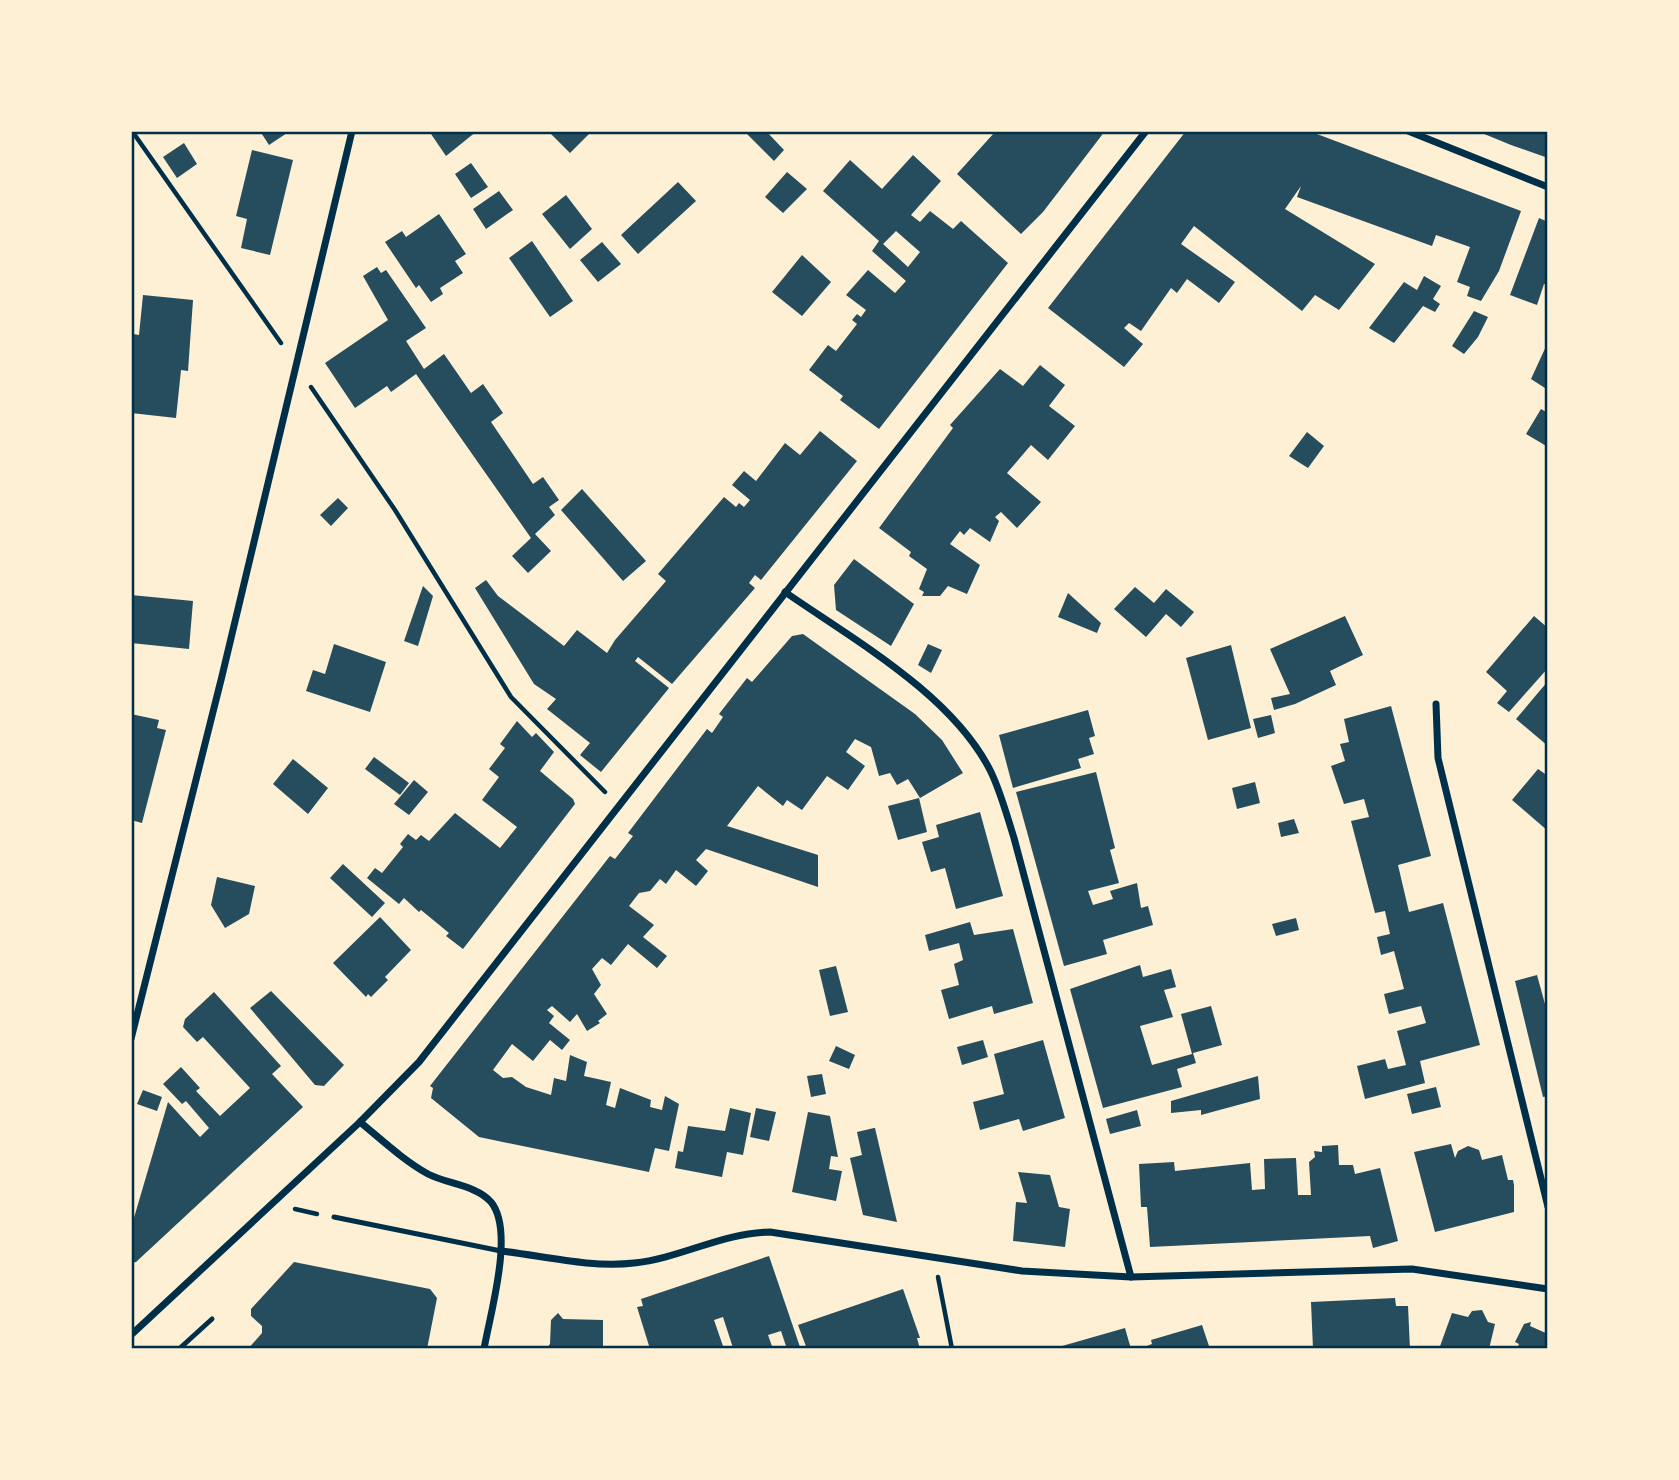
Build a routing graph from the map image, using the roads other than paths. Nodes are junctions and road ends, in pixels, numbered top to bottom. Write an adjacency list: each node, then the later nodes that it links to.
1 (352, 131): 7 (street)
2 (1146, 131): 5 (street)
3 (1408, 131): 4 (street)
4 (1548, 187)
5 (785, 592): 8 (street); 12 (street)
6 (1436, 704): 9 (street)
7 (131, 1039)
8 (360, 1122): 11 (street); 15 (street)
9 (1548, 1207)
10 (334, 1217): 11 (lane)
11 (501, 1251): 12 (street); 17 (street)
12 (1131, 1277): 13 (street)
13 (1548, 1289)
14 (212, 1319): 16 (lane)
15 (131, 1335)
16 (179, 1349)
17 (484, 1349)

